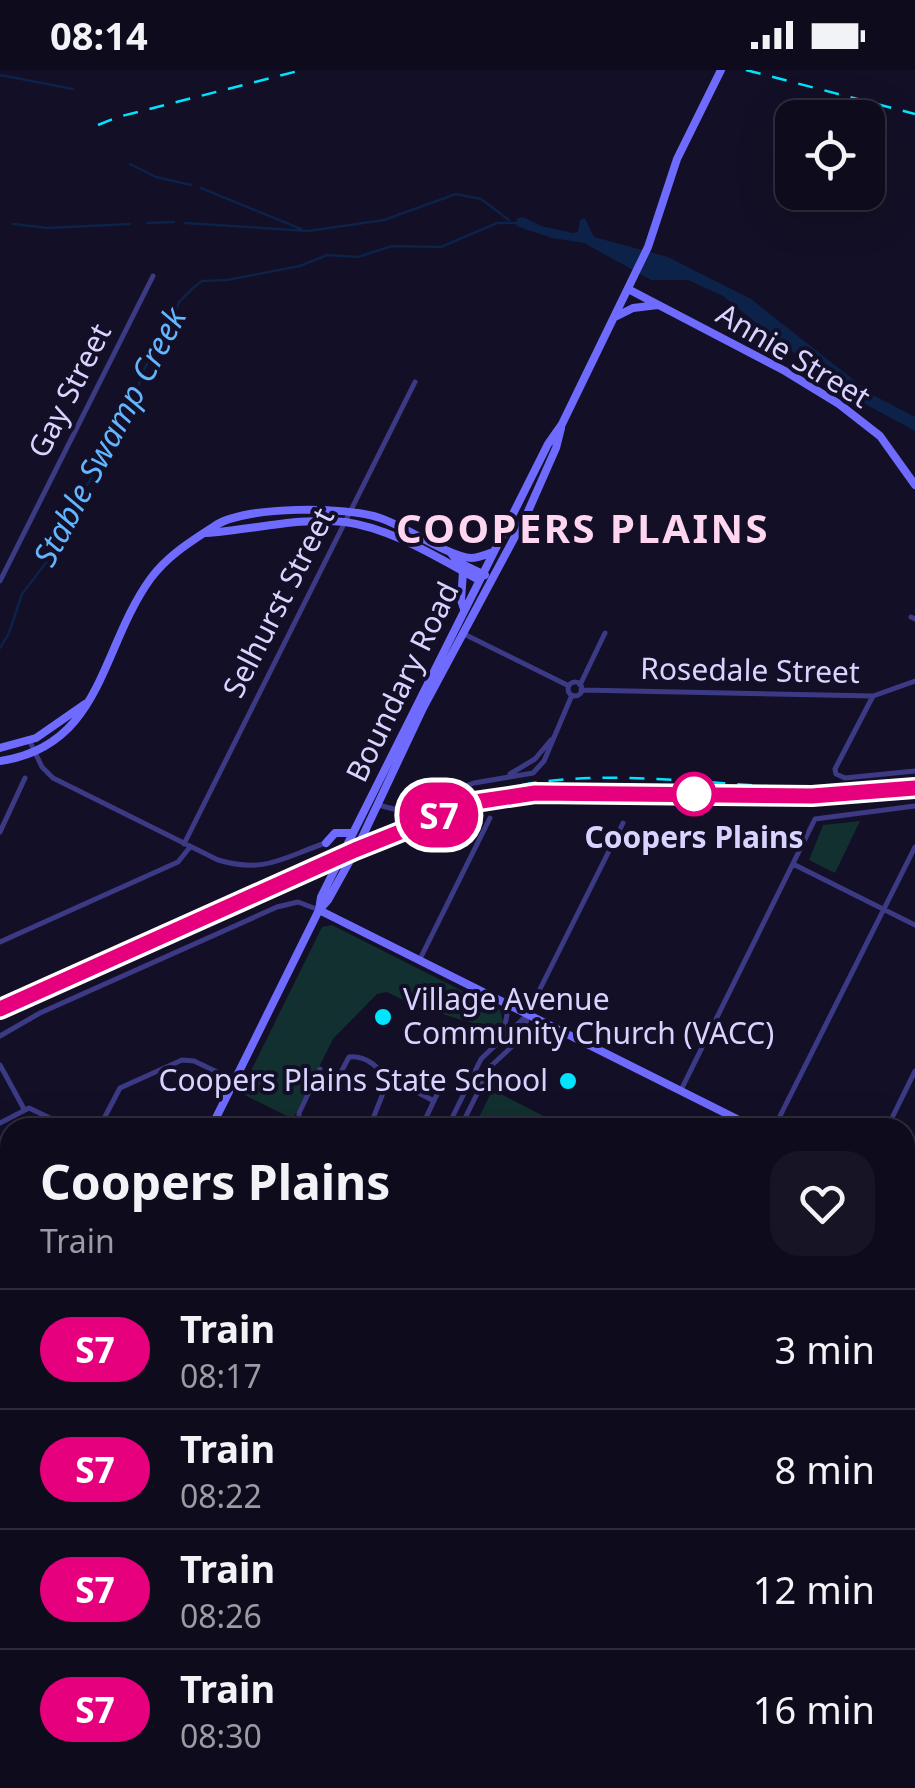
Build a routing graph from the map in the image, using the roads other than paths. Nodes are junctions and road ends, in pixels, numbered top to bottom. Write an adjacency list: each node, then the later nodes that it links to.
1 (721, 70): 3 (main road, Boundary Road)
2 (153, 276): 16 (street, Gay Street)
3 (628, 289): 4 (main road, Annie Street); 5 (main road, Boundary Road)
4 (658, 305): 5 (main road); 8 (main road, Annie Street)
5 (614, 317): 7 (main road, Boundary Road)
6 (415, 382): 9 (street, Selhurst Street)
7 (562, 424): 13 (main road, Boundary Road); 17 (main road, Boundary Road)
8 (915, 485)
9 (350, 511): 10 (street, Selhurst Street); 11 (main road); 12 (main road)
10 (344, 522): 11 (main road); 14 (main road); 41 (street, Selhurst Street)
11 (206, 532): 27 (main road)
12 (448, 550): 13 (main road); 15 (main road)
13 (492, 552): 15 (main road, Boundary Road)
14 (463, 572): 15 (main road); 18 (main road)
15 (480, 577): 17 (main road); 18 (main road, Boundary Road)
16 (0, 581)
17 (491, 582): 21 (main road, Boundary Road)
18 (464, 609): 19 (main road, Boundary Road)
19 (454, 629): 21 (street); 39 (main road, Boundary Road)
20 (605, 632): 24 (street)
21 (464, 635): 23 (street); 34 (main road, Boundary Road)
22 (915, 681): 26 (street, Rosedale Street)
23 (569, 686): 24 (street, Rosedale Street); 25 (street)
24 (580, 687): 25 (street); 26 (street, Rosedale Street)
25 (572, 695): 34 (street)
26 (873, 696): 32 (street)
27 (85, 704): 28 (main road); 30 (main road)
28 (29, 741): 29 (main road); 30 (street)
29 (0, 748)
30 (34, 753): 31 (main road); 41 (street)
31 (0, 761)
32 (915, 772)
33 (25, 778): 38 (street)
34 (378, 805): 45 (main road, Boundary Road)
35 (915, 806): 43 (street)
36 (490, 818): 48 (street)
37 (623, 824): 50 (street)
38 (0, 832)
39 (353, 833): 40 (main road); 45 (main road, Boundary Road)
40 (326, 843): 41 (street)
41 (187, 846): 47 (street)
42 (915, 847): 44 (street)
43 (793, 864): 44 (street); 60 (street)
44 (884, 909): 46 (street); 73 (street)
45 (319, 910): 48 (main road); 51 (street); 57 (main road, Boundary Road)
46 (915, 925)
47 (0, 942)
48 (419, 960): 49 (main road)
49 (504, 1003): 50 (main road); 52 (street)
50 (527, 1015): 52 (street); 60 (main road); 71 (street)
51 (0, 1036)
52 (501, 1040): 70 (street)
53 (0, 1065): 62 (street)
54 (320, 1070): 67 (street)
55 (915, 1071): 74 (street)
56 (340, 1074): 58 (street)
57 (234, 1080): 65 (street); 66 (main road, Boundary Road)
58 (385, 1086): 61 (street); 68 (street)
59 (439, 1090): 61 (street)
60 (681, 1090): 72 (main road)
61 (434, 1101): 69 (street)
62 (24, 1110): 63 (street); 64 (street)
63 (8, 1118)
64 (52, 1118)
65 (105, 1118)
66 (216, 1118)
67 (299, 1118)
68 (372, 1118)
69 (426, 1118)
70 (452, 1118)
71 (465, 1118)
72 (736, 1118)
73 (779, 1118)
74 (892, 1118)

